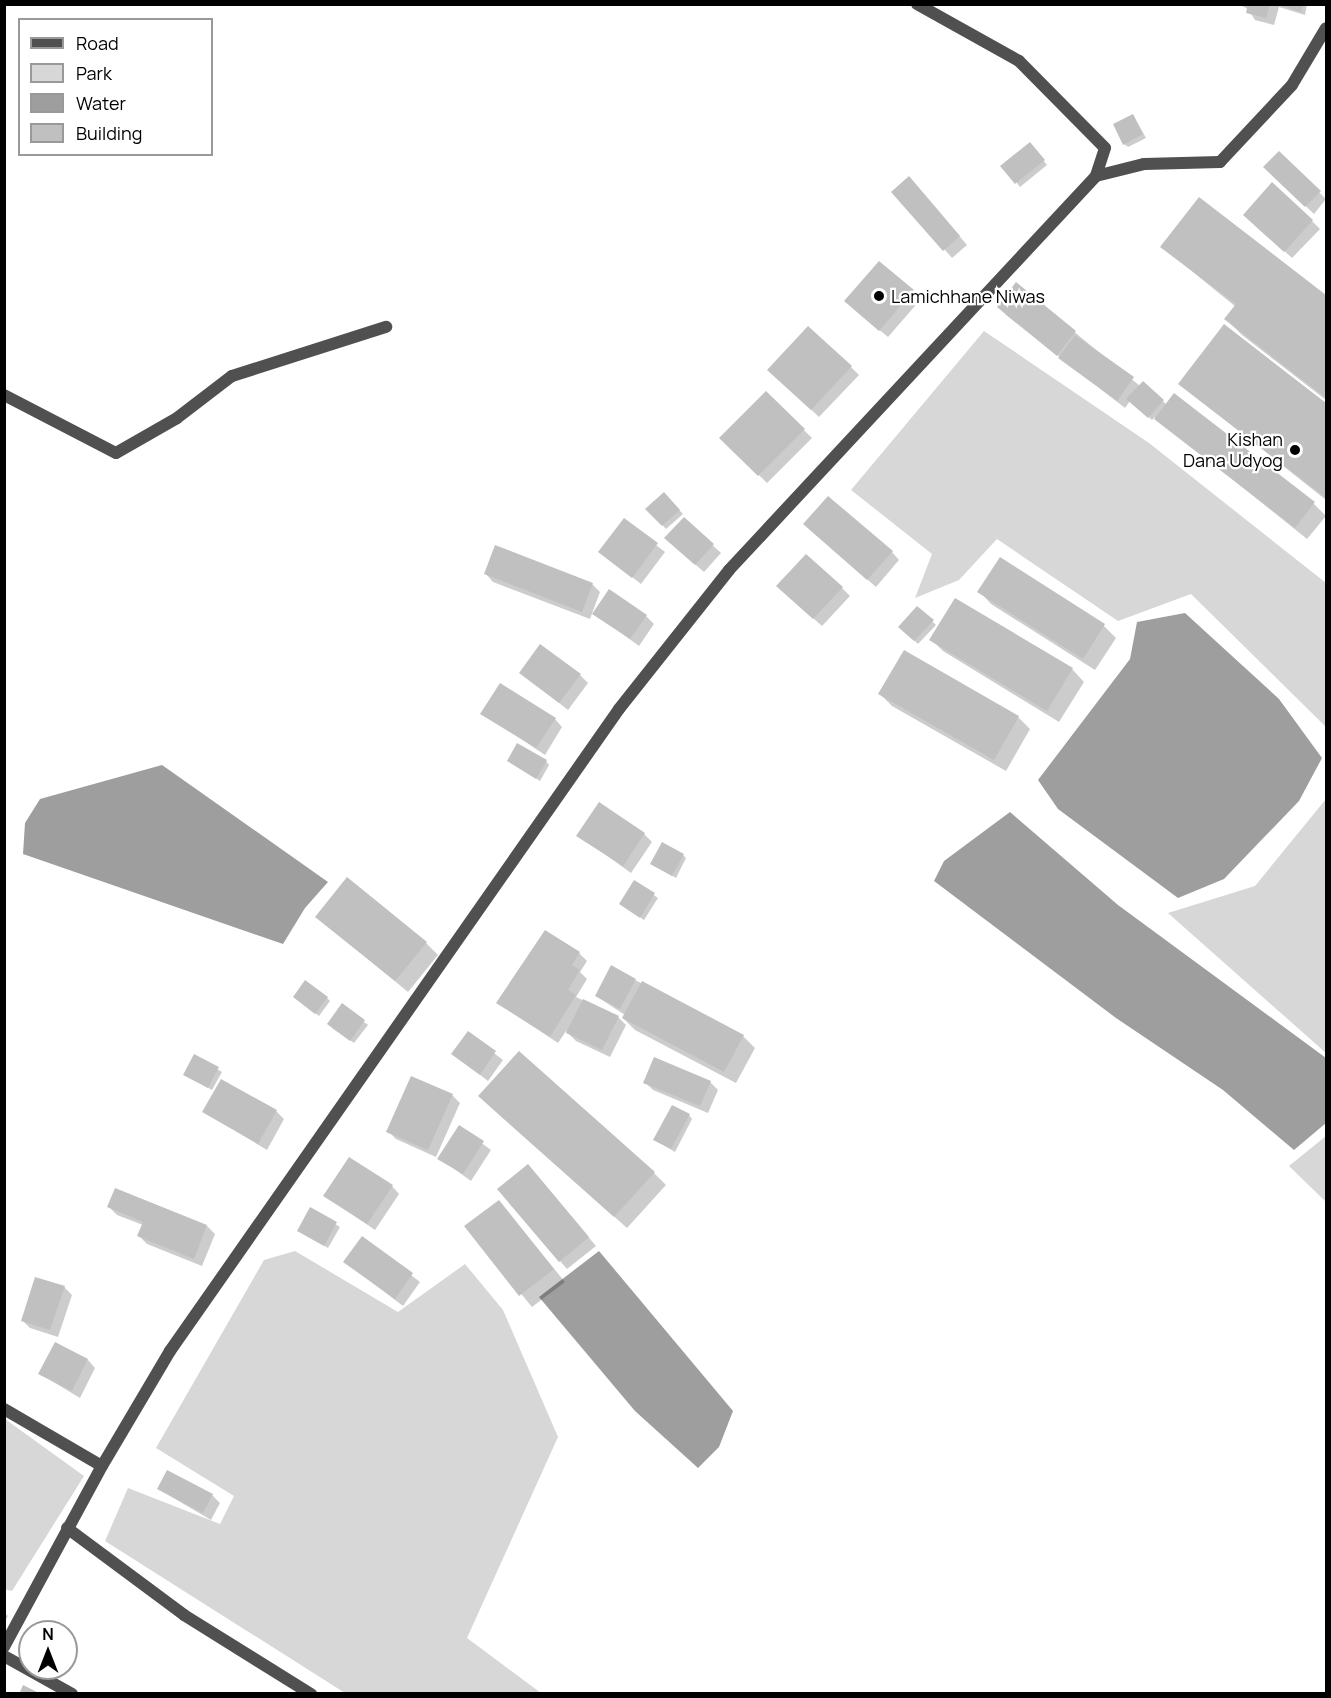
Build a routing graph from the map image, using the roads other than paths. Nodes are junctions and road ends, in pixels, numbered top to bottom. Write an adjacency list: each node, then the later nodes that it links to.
1 (917, 4): 3 (street)
2 (1326, 28): 3 (street)
3 (1096, 176): 7 (street)
4 (386, 327): 5 (street)
5 (4, 395)
6 (4, 1409): 7 (street)
7 (102, 1466): 8 (street)
8 (67, 1528): 9 (street); 12 (street)
9 (4, 1647)
10 (4, 1656): 11 (street)
11 (72, 1694)
12 (311, 1694)

